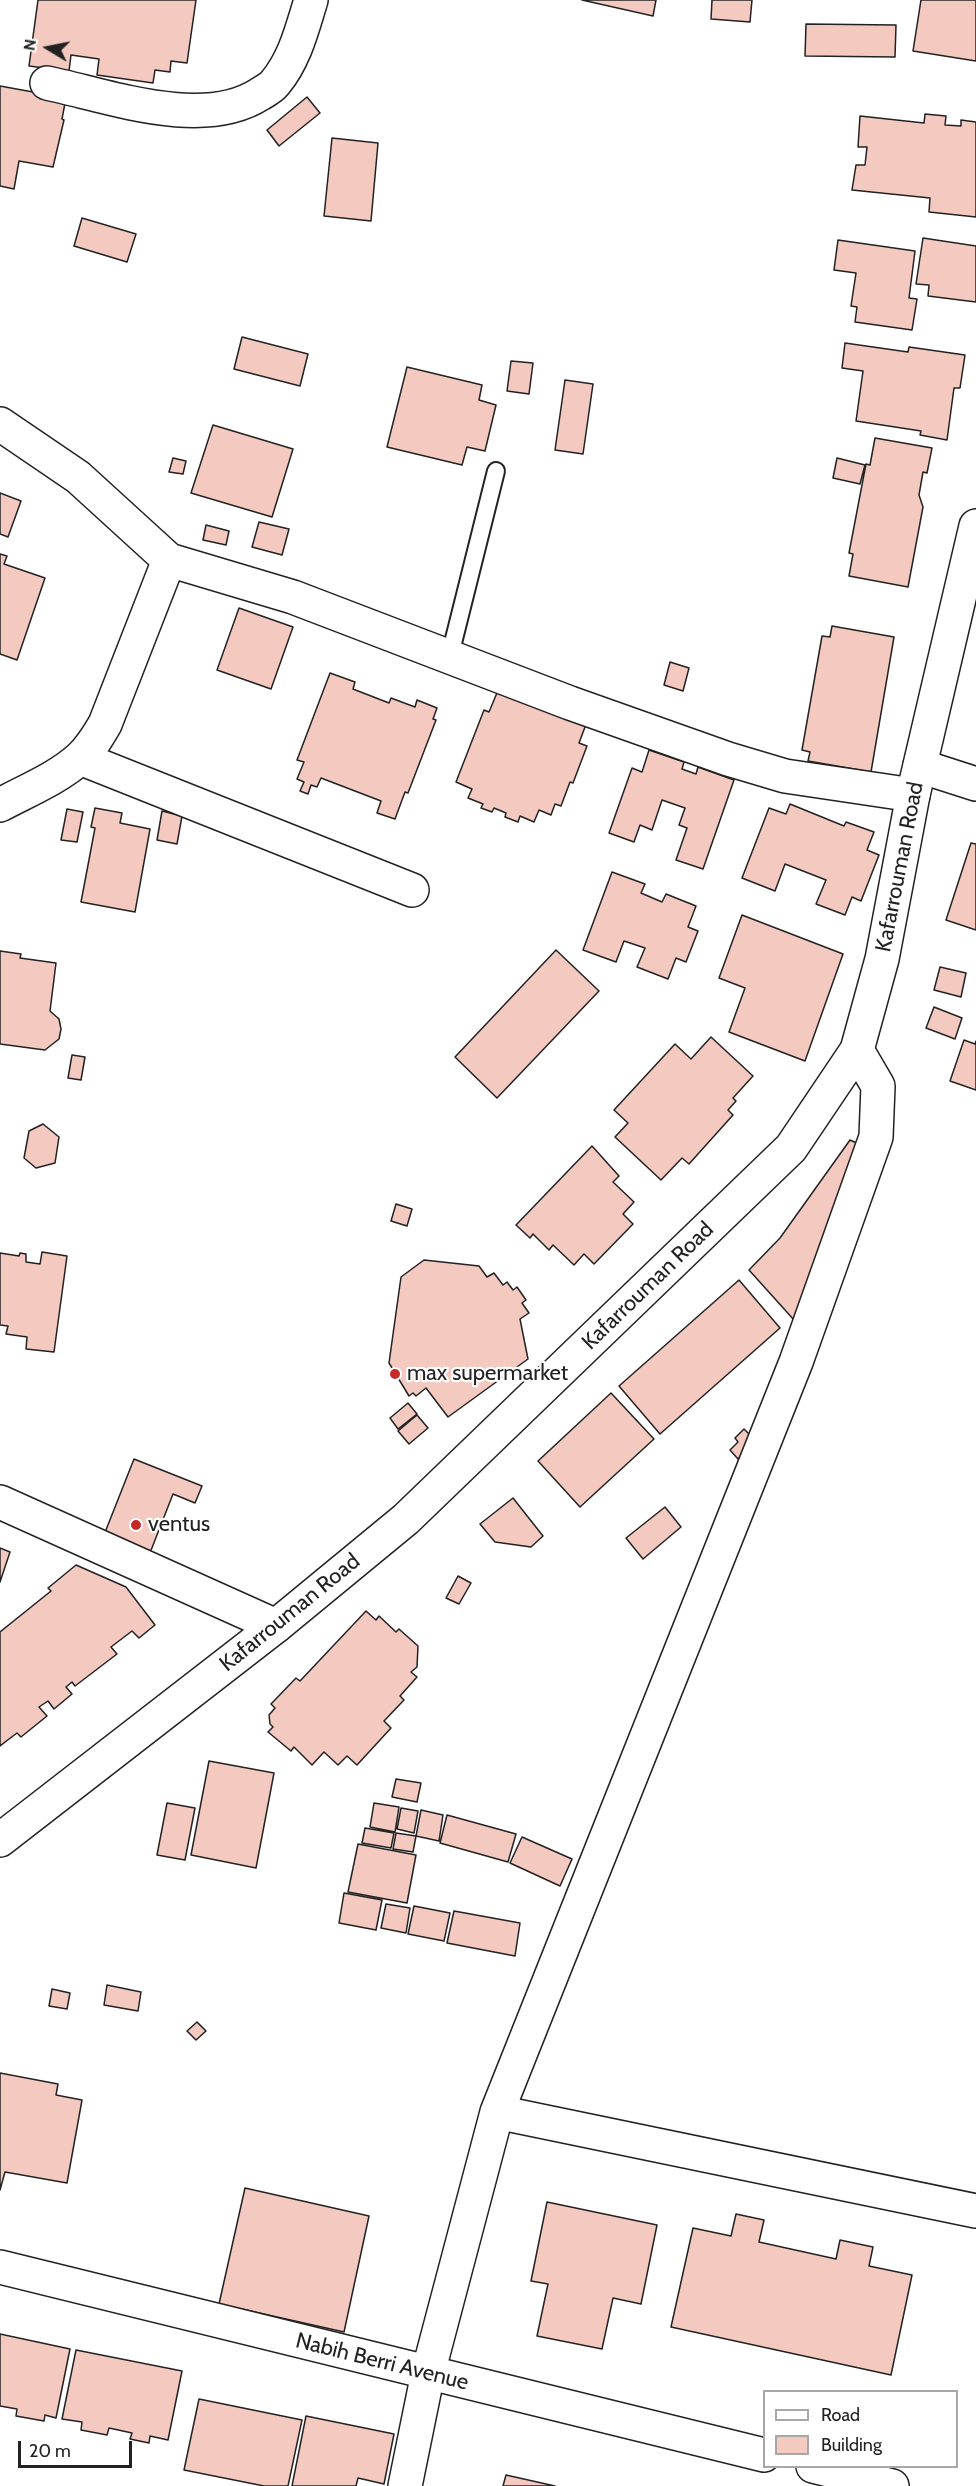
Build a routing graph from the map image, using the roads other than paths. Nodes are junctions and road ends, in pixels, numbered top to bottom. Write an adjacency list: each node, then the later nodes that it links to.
1 (311, 0): 2 (street)
2 (47, 83)
3 (0, 424): 6 (street)
4 (496, 471): 7 (lane)
5 (976, 525): 9 (street, Kafarrouman Road)
6 (169, 560): 7 (street); 8 (street)
7 (450, 655): 9 (street)
8 (80, 758): 11 (street); 12 (street)
9 (916, 781): 10 (street); 13 (street, Kafarrouman Road)
10 (976, 784)
11 (0, 805)
12 (412, 890)
13 (857, 1050): 15 (street, Kafarrouman Road); 17 (street)
14 (0, 1502): 15 (street)
15 (276, 1626): 16 (street, Kafarrouman Road)
16 (0, 1840)
17 (497, 2112): 18 (street); 20 (street)
18 (976, 2211)
19 (0, 2267): 20 (street, Nabih Berri Avenue)
20 (428, 2373): 21 (street, Nabih Berri Avenue); 23 (street)
21 (763, 2455)
22 (821, 2468): 24 (street)
23 (405, 2486)
24 (892, 2486)

